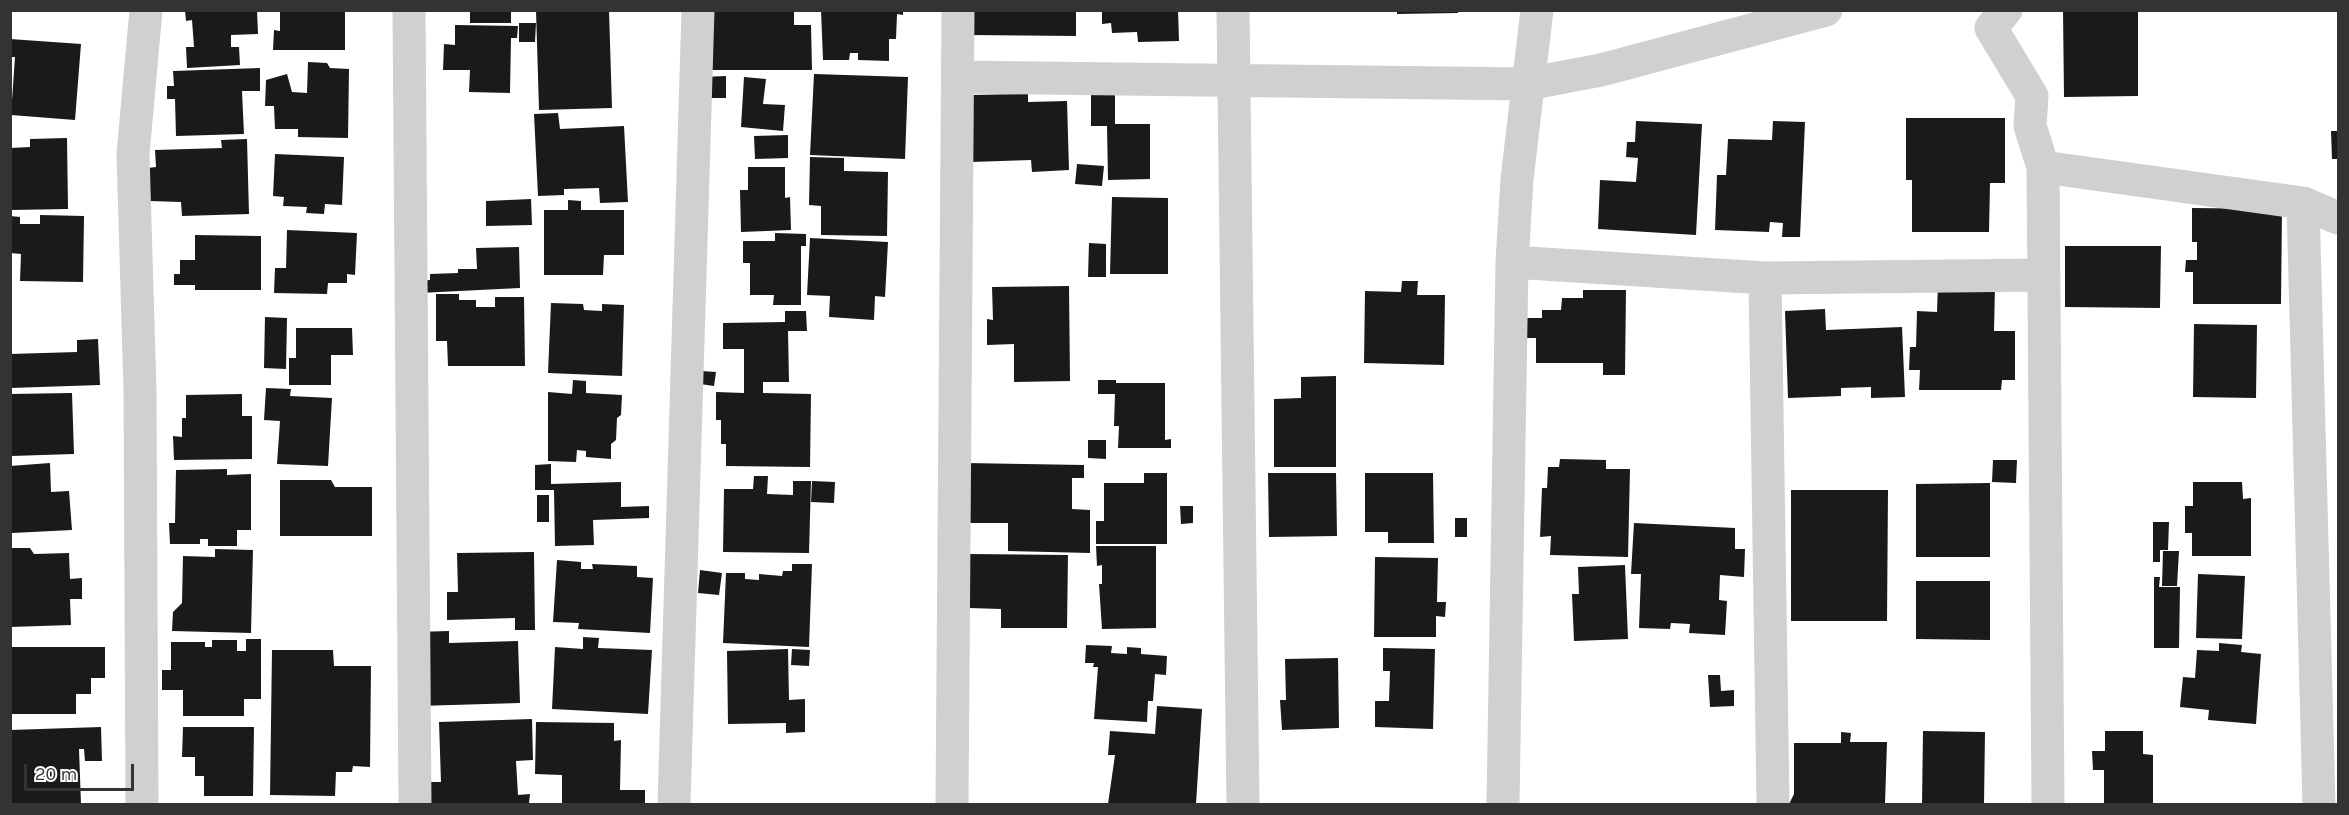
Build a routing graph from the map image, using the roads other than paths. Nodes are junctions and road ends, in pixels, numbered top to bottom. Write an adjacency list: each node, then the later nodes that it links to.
1 (146, 10): 18 (street)
2 (409, 10): 19 (street)
3 (698, 10): 20 (street)
4 (958, 10): 9 (street)
5 (1233, 10): 10 (street)
6 (1537, 10): 11 (street)
7 (1826, 10): 11 (street)
8 (2006, 10): 12 (street)
9 (958, 77): 10 (street); 21 (street)
10 (1234, 80): 11 (street); 22 (street)
11 (1527, 84): 15 (street)
12 (2043, 167): 13 (street); 16 (street)
13 (2303, 203): 14 (street); 26 (street)
14 (2338, 218)
15 (1512, 262): 17 (street); 23 (street)
16 (2043, 275): 17 (street); 25 (street)
17 (1765, 278): 24 (street)
18 (142, 804)
19 (415, 804)
20 (674, 804)
21 (952, 804)
22 (1243, 804)
23 (1503, 804)
24 (1773, 804)
25 (2048, 804)
26 (2319, 804)

